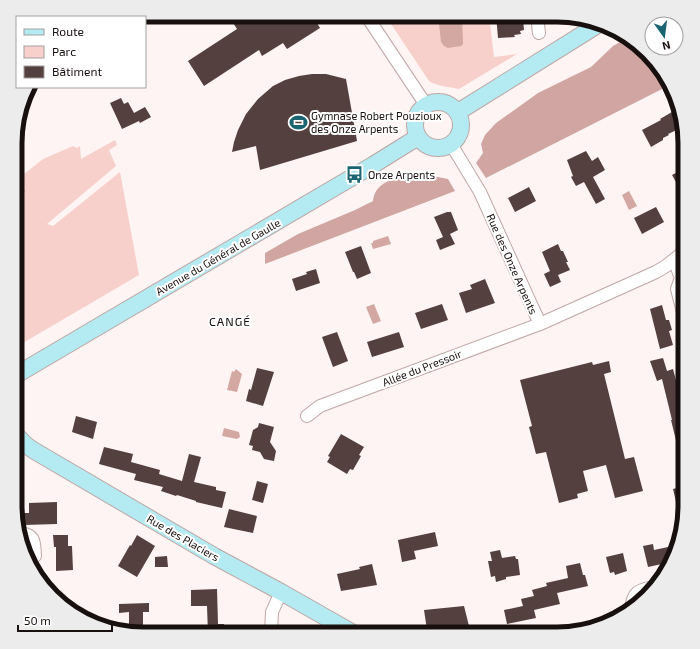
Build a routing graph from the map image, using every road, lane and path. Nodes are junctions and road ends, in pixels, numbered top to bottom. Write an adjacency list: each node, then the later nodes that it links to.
1 (371, 22): 5 (street)
2 (538, 22): 4 (street)
3 (594, 28): 6 (street)
4 (539, 33)
5 (426, 105): 6 (street); 7 (street)
6 (458, 112): 8 (street)
7 (418, 137): 8 (street); 13 (street, Avenue du Général de Gaulle)
8 (451, 144): 12 (street, Rue des Onze Arpents)
9 (678, 257): 10 (street, Rue des Onze Arpents)
10 (674, 260): 11 (street); 12 (street, Rue des Onze Arpents)
11 (678, 268)
12 (540, 324): 14 (street, Allée du Pressoir)
13 (22, 371)
14 (306, 416)
15 (22, 441): 19 (street, Rue des Placiers)
16 (25, 534): 17 (street)
17 (35, 556)
18 (644, 590): 20 (street)
19 (281, 592): 21 (street); 22 (street, Rue des Placiers)
20 (632, 601)
21 (271, 627)
22 (343, 627)

